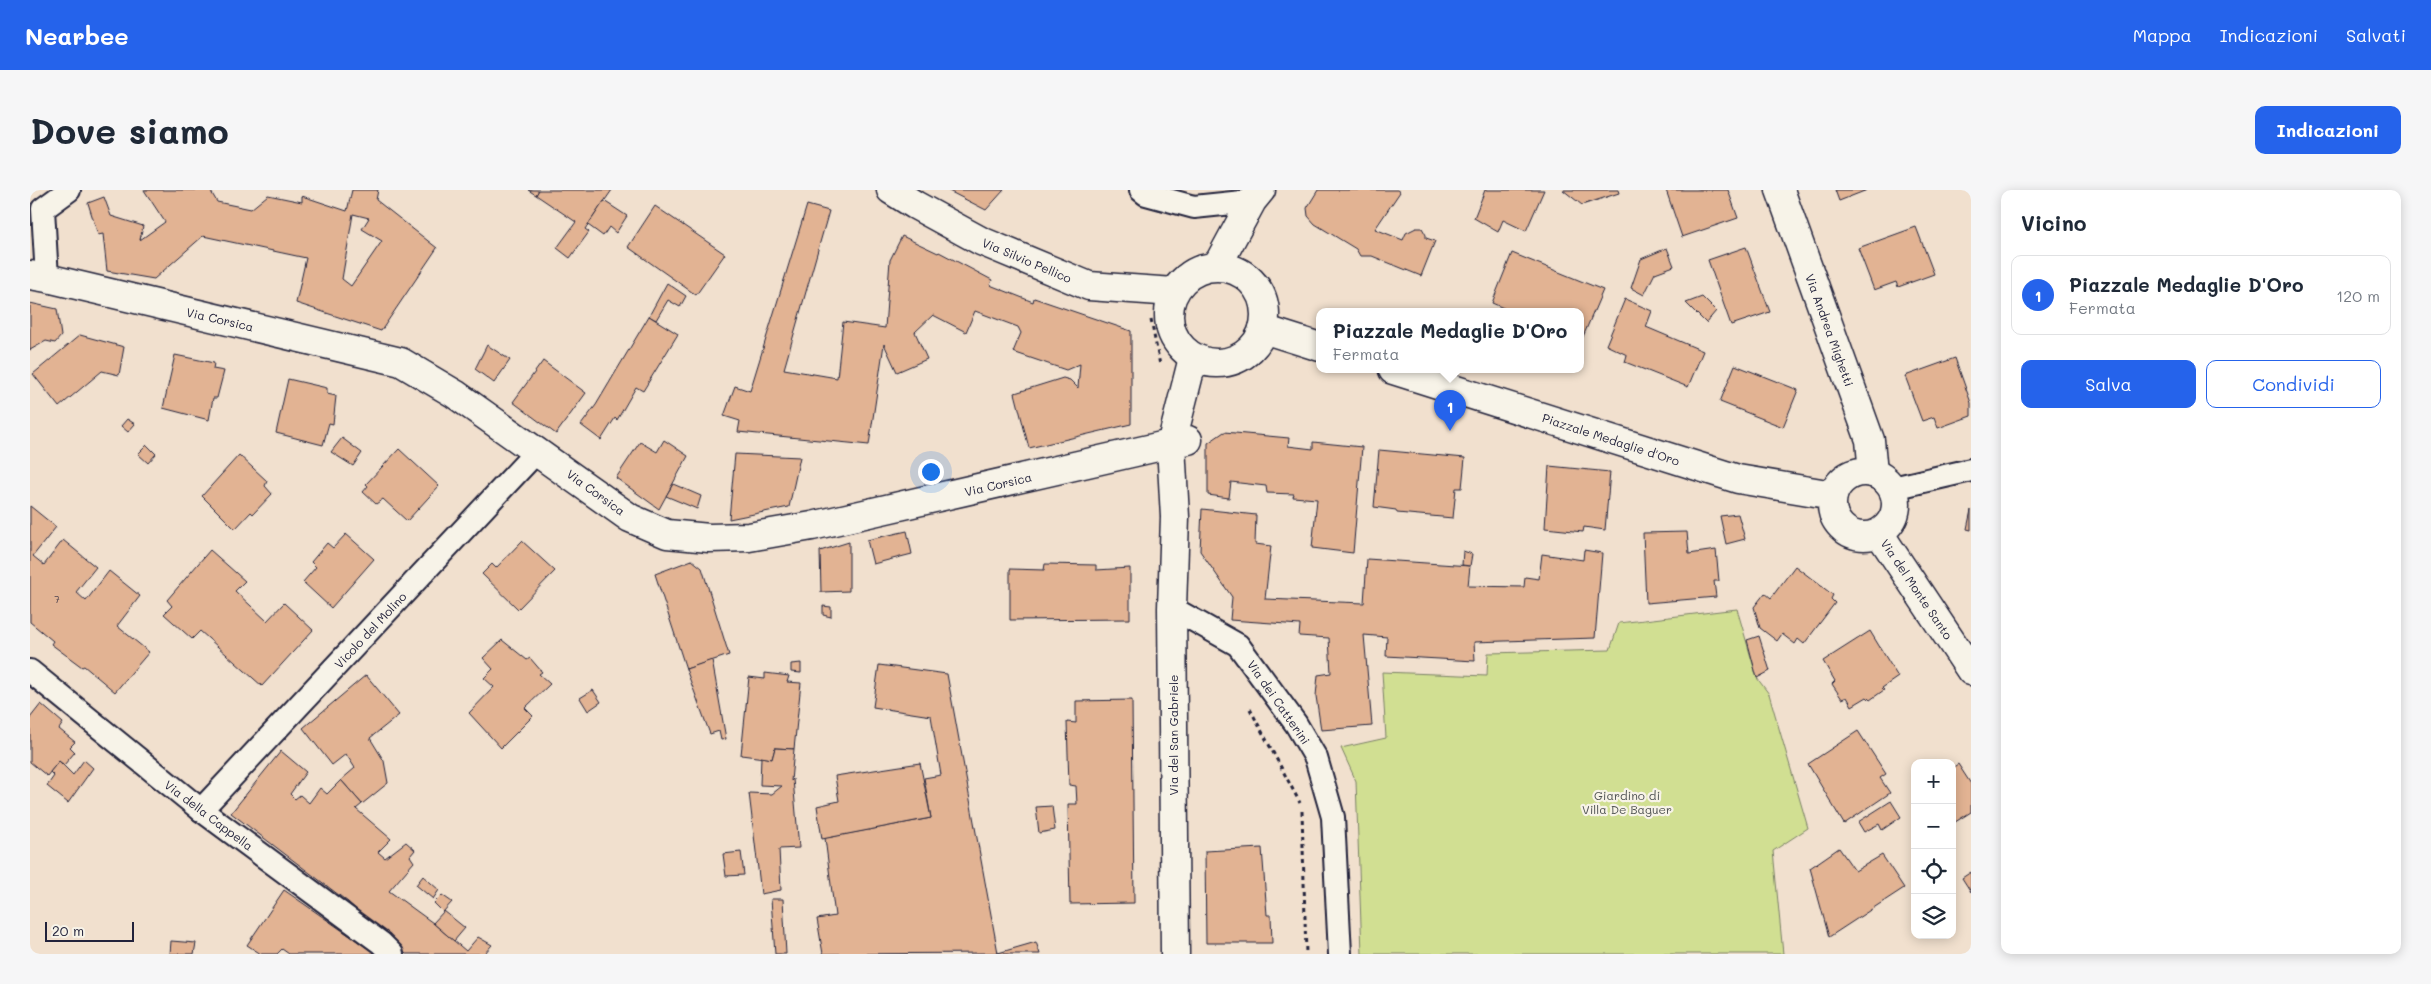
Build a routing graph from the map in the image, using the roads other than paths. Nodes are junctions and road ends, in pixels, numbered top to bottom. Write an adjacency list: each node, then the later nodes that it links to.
1 (69, 190): 7 (street)
2 (891, 190): 8 (main road, Via Silvio Pellico)
3 (1141, 190): 5 (street)
4 (1780, 190): 16 (main road, Via Andrea Mighetti)
5 (1256, 195): 6 (main road)
6 (1217, 266): 8 (main road); 9 (main road)
7 (39, 277): 14 (main road, Via Corsica)
8 (1174, 292): 11 (main road)
9 (1263, 329): 10 (main road); 11 (main road)
10 (1316, 346)
11 (1200, 361): 13 (main road, Via del San Gabriele)
12 (1402, 373): 17 (main road, Piazzale Medaglie d'Oro)
13 (1180, 442): 14 (main road, Via Corsica); 19 (main road, Via del San Gabriele)
14 (538, 450): 22 (street, Vicolo del Molino)
15 (1971, 470): 16 (street)
16 (1883, 480): 17 (main road); 18 (main road, Via del Monte Santo)
17 (1833, 495): 18 (main road, Via del Monte Santo)
18 (1879, 533): 20 (main road, Via del Monte Santo)
19 (1172, 608): 24 (main road, Via del San Gabriele); 25 (street, Via dei Catterini)
20 (1971, 671)
21 (30, 672): 22 (street, Via della Cappella)
22 (201, 810): 23 (street, Via della Cappella)
23 (392, 954)
24 (1175, 954)
25 (1340, 954)

